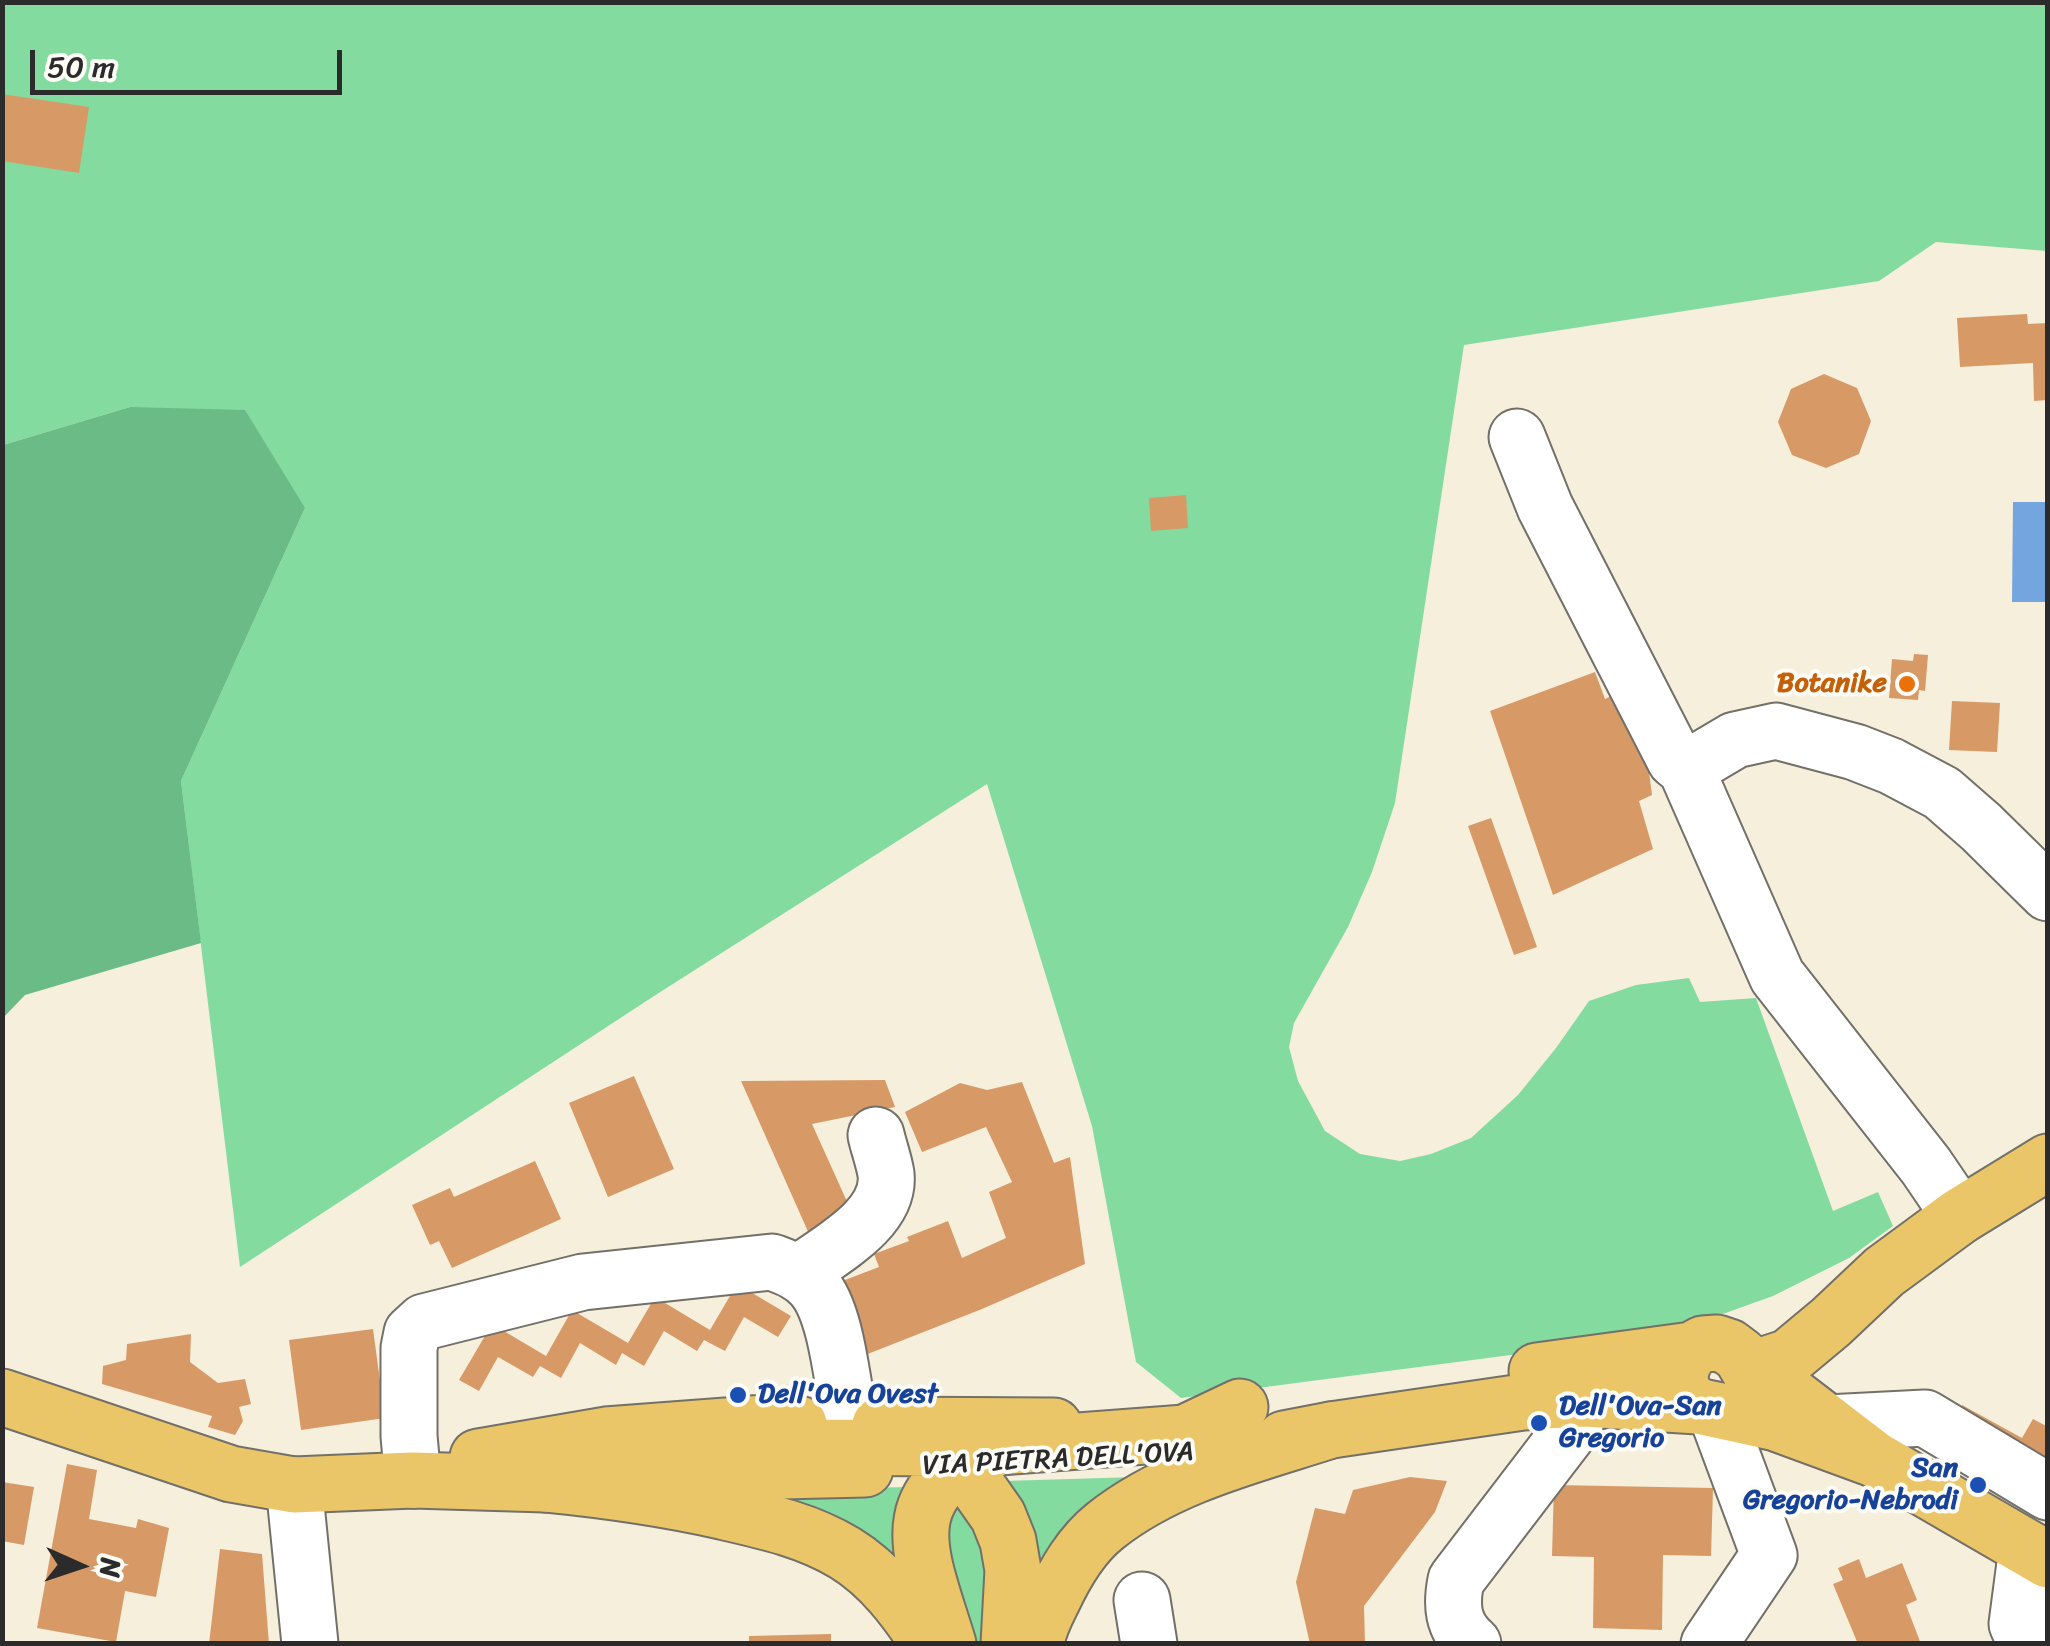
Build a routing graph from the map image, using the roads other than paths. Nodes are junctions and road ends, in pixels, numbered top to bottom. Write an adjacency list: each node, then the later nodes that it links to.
1 (1518, 437): 2 (street)
2 (1686, 770): 3 (street); 6 (street)
3 (2048, 893)
4 (876, 1135): 7 (street)
5 (2048, 1162): 6 (main road)
6 (1960, 1216): 8 (main road)
7 (799, 1273): 14 (street); 18 (street)
8 (1715, 1382): 10 (main road, VIA PIETRA DELL'OVA); 11 (main road, VIA PIETRA DELL'OVA); 12 (main road); 16 (main road); 29 (street)
9 (2, 1397): 20 (main road, VIA PIETRA DELL'OVA)
10 (1585, 1399): 15 (main road, VIA PIETRA DELL'OVA); 28 (street)
11 (1240, 1407): 14 (main road, VIA PIETRA DELL'OVA); 17 (main road)
12 (1827, 1422): 16 (main road); 21 (street)
13 (754, 1424): 14 (main road, VIA PIETRA DELL'OVA); 17 (main road); 18 (main road, VIA PIETRA DELL'OVA)
14 (851, 1425)
15 (1330, 1430): 17 (main road, VIA PIETRA DELL'OVA); 27 (main road)
16 (1874, 1459): 22 (main road)
17 (963, 1466): 19 (main road, VIA PIETRA DELL'OVA); 25 (main road); 26 (main road)
18 (414, 1480): 19 (main road, VIA PIETRA DELL'OVA); 20 (main road, VIA PIETRA DELL'OVA)
19 (545, 1484): 24 (main road)
20 (294, 1485): 23 (street)
21 (2048, 1492)
22 (2037, 1554): 30 (street)
23 (310, 1644)
24 (928, 1644)
25 (948, 1644)
26 (1009, 1644)
27 (1036, 1644)
28 (1473, 1644)
29 (1708, 1644)
30 (2026, 1644)

